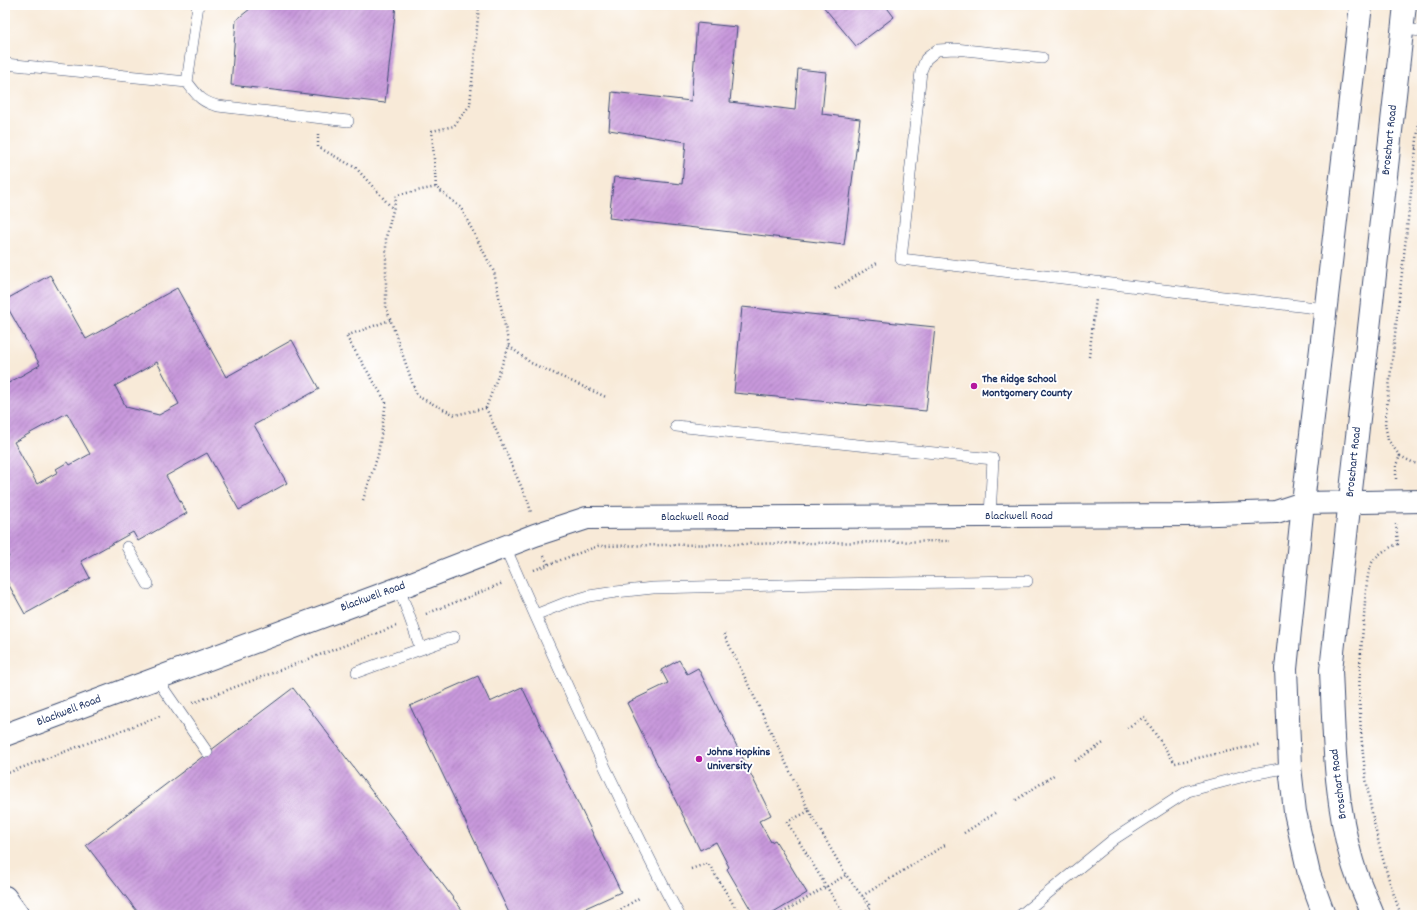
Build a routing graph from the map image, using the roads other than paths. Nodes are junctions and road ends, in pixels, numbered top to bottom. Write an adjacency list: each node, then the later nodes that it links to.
1 (198, 5): 7 (lane)
2 (1361, 5): 9 (street)
3 (1405, 5): 4 (street, Broschart Road)
4 (1412, 30): 13 (street, Broschart Road)
5 (1042, 58): 9 (lane)
6 (5, 64): 7 (lane)
7 (187, 82): 8 (lane)
8 (348, 121)
9 (1325, 309): 12 (street)
10 (676, 426): 14 (lane)
11 (1422, 501): 13 (street, Blackwell Road)
12 (1303, 503): 13 (street, Blackwell Road); 14 (street, Blackwell Road); 27 (street)
13 (1349, 503): 33 (street, Broschart Road)
14 (990, 516): 16 (street, Blackwell Road)
15 (127, 547): 18 (lane)
16 (505, 547): 19 (street, Blackwell Road); 20 (lane)
17 (1027, 581): 20 (lane)
18 (148, 584)
19 (399, 588): 22 (lane); 24 (street, Blackwell Road)
20 (535, 616): 30 (lane)
21 (454, 637): 22 (lane)
22 (421, 649): 23 (lane)
23 (357, 672)
24 (156, 678): 25 (street, Blackwell Road); 26 (lane)
25 (5, 735)
26 (207, 752)
27 (1290, 767): 31 (lane); 32 (street)
28 (5, 897): 29 (street)
29 (18, 915)
30 (679, 915)
31 (1021, 915)
32 (1324, 915)
33 (1372, 915)

